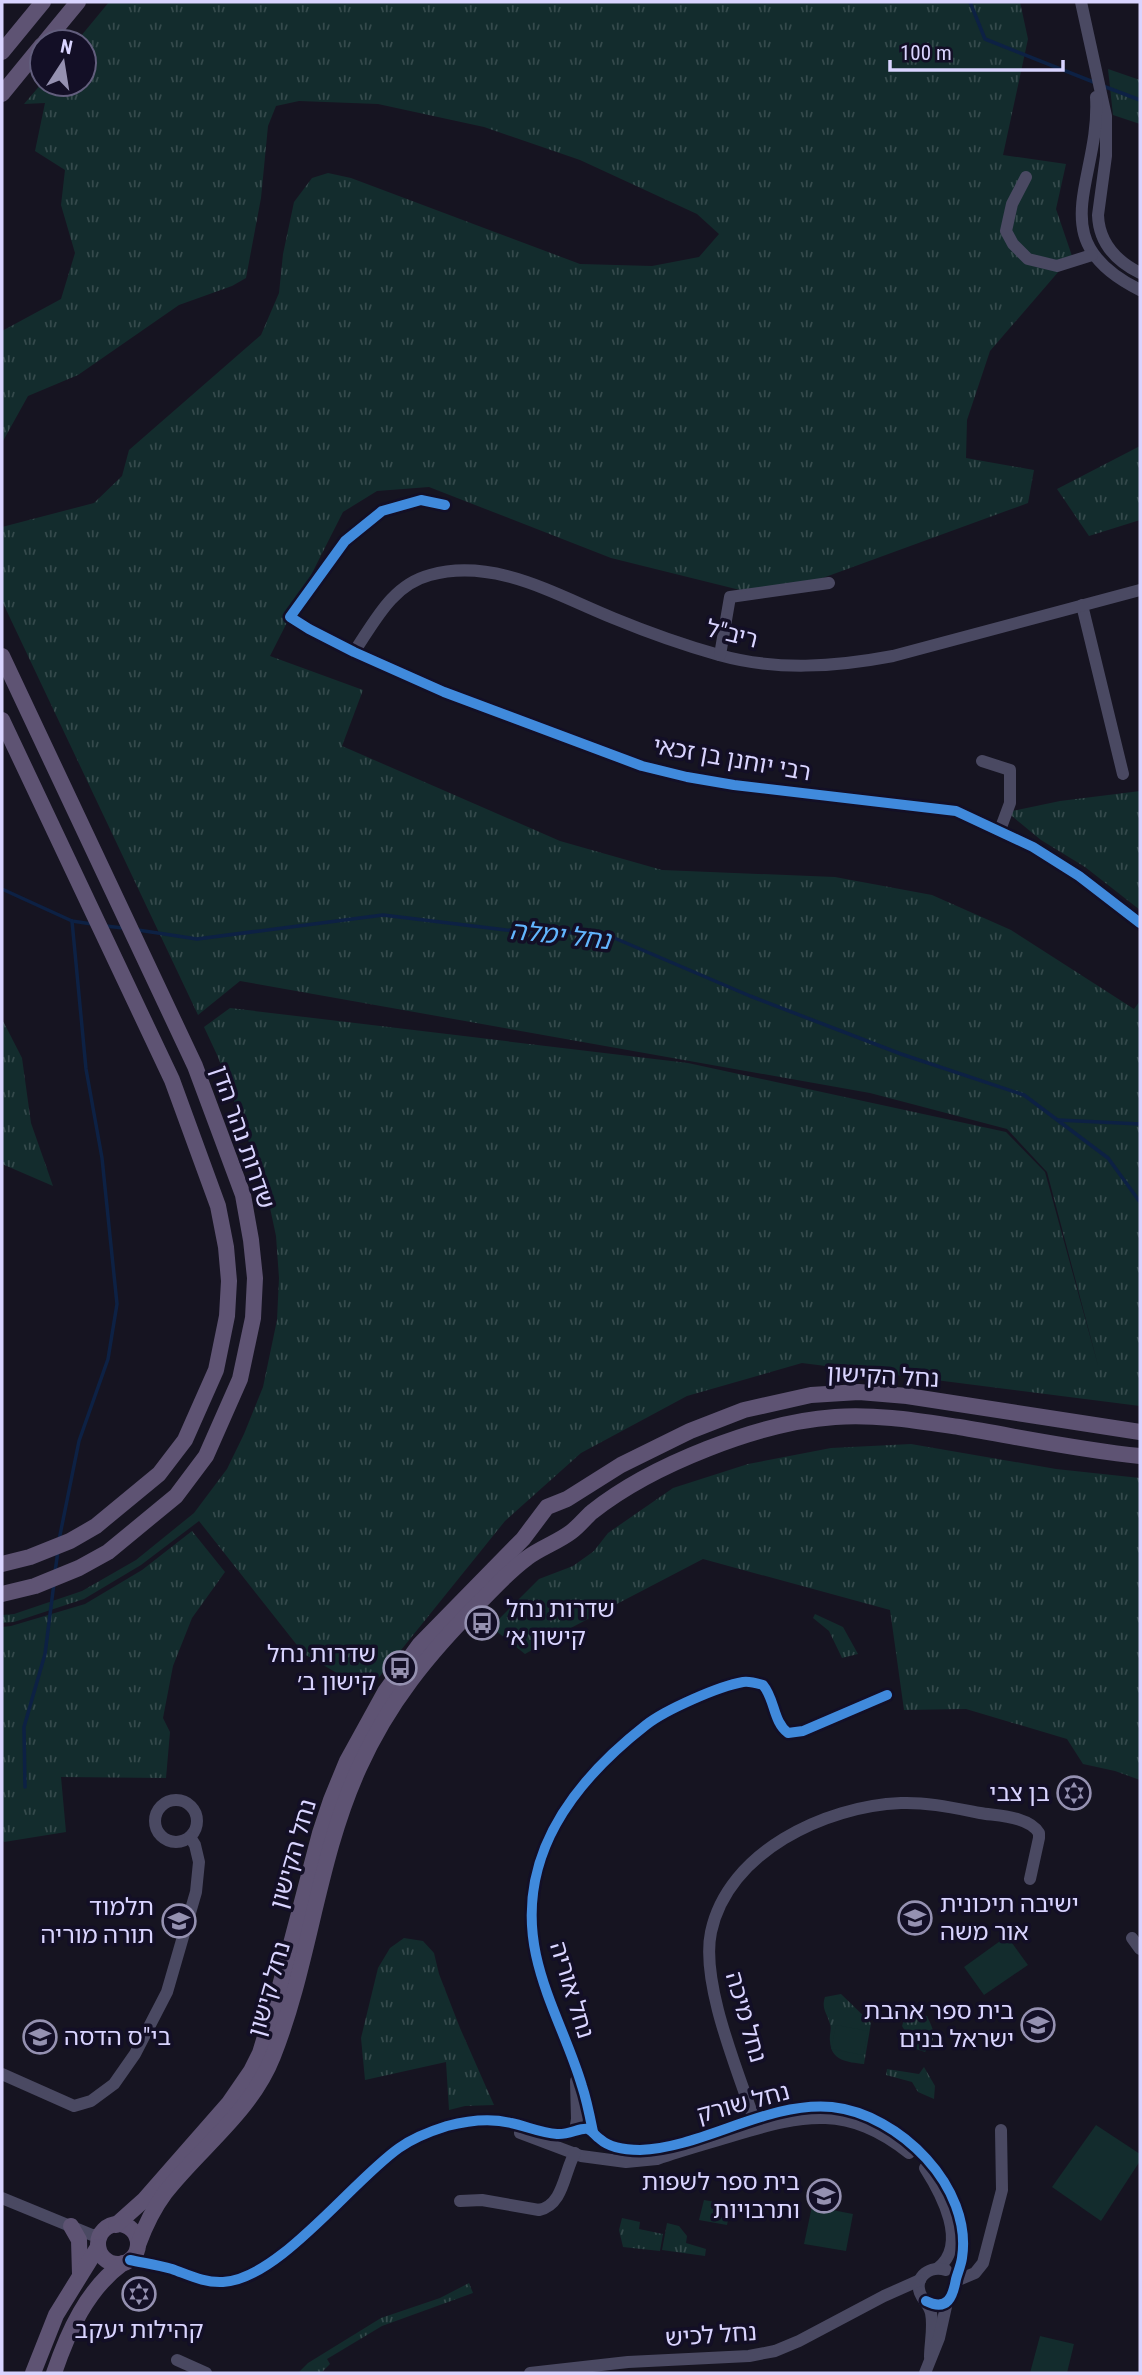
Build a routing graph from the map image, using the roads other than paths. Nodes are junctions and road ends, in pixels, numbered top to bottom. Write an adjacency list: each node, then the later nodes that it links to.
1 (43, 2): 5 (main road)
2 (78, 2): 4 (main road)
3 (1081, 2): 6 (street)
4 (56, 28)
5 (2, 52)
6 (1093, 58): 10 (street); 11 (street)
7 (28, 62): 8 (main road)
8 (2, 94)
9 (1026, 177): 10 (street)
10 (1092, 255): 12 (street)
11 (1140, 273)
12 (1140, 290)
13 (445, 505): 17 (street, רבי יוחנן בן זכאי)
14 (829, 583): 18 (street)
15 (1140, 590): 16 (street, ריב"ל)
16 (1082, 605): 18 (street, ריב"ל); 22 (street)
17 (354, 652): 18 (street, ריב"ל); 23 (street, רבי יוחנן בן זכאי)
18 (720, 655)
19 (2, 656): 31 (main road, שדרות נהר הדן)
20 (2, 720): 30 (main road, שדרות נהר הדן)
21 (982, 761): 23 (street)
22 (1123, 775)
23 (1000, 830): 24 (street, רבי יוחנן בן זכאי)
24 (1140, 923)
25 (1140, 1432): 27 (main road, נחל הקישון)
26 (1140, 1456): 29 (main road, נחל הקישון)
27 (561, 1502): 28 (main road); 29 (main road)
28 (544, 1511): 29 (main road); 47 (main road, נחל הקישון)
29 (568, 1533): 50 (main road, נחל קישון)
30 (2, 1564)
31 (2, 1594)
32 (887, 1695): 37 (street, נחל אוריה)
33 (190, 1837): 38 (street)
34 (1030, 1879): 40 (street, נחל מיכה)
35 (1132, 1938): 36 (street)
36 (1140, 1949)
37 (572, 2060): 42 (street, נחל אוריה); 43 (street, נחל אוריה)
38 (2, 2074)
39 (480, 2122): 42 (street, נחל שורק); 44 (street, נחל שורק); 50 (street, נחל שורק)
40 (755, 2123): 43 (street, נחל שורק); 44 (street, נחל שורק); 51 (street, נחל שורק); 54 (street, נחל שורק)
41 (1001, 2130): 54 (street)
42 (574, 2132): 43 (street); 44 (street)
43 (594, 2134): 44 (street)
44 (578, 2153): 46 (street)
45 (2, 2198): 48 (street)
46 (460, 2201)
47 (116, 2225): 49 (main road); 50 (main road)
48 (71, 2226): 49 (street); 52 (main road)
49 (99, 2241): 50 (main road); 52 (main road)
50 (132, 2254): 61 (main road)
51 (938, 2268): 53 (street); 54 (street)
52 (80, 2274): 60 (main road)
53 (920, 2280): 55 (street, נחל לכיש); 56 (street)
54 (956, 2281): 57 (street)
55 (884, 2297): 56 (street, נחל לכיש); 63 (street, נחל לכיש)
56 (924, 2299): 57 (street); 58 (street)
57 (947, 2302): 58 (street)
58 (930, 2357): 64 (street)
59 (177, 2360): 62 (street)
60 (33, 2373)
61 (54, 2373)
62 (206, 2373)
63 (530, 2373)
64 (925, 2373)

